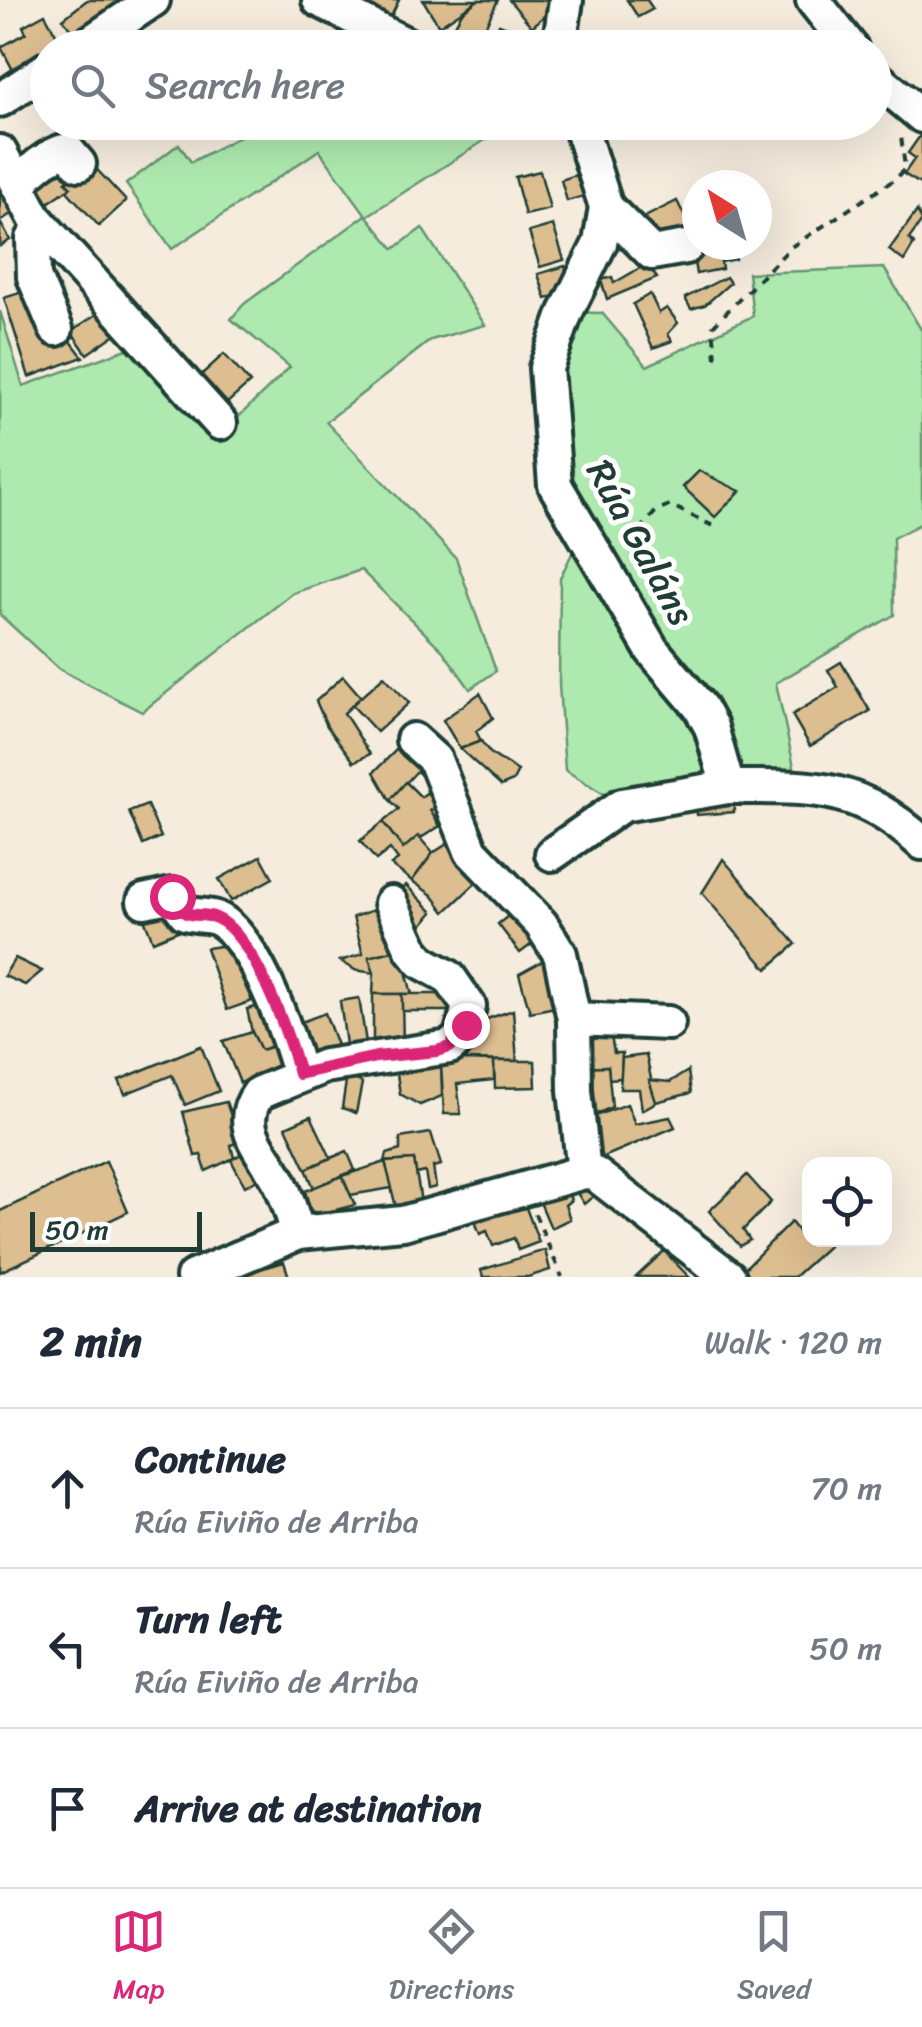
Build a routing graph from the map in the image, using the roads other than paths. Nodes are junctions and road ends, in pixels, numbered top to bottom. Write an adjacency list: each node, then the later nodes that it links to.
1 (153, 0): 5 (street)
2 (318, 0): 6 (street)
3 (566, 0): 7 (street)
4 (813, 0): 8 (street)
5 (109, 30)
6 (377, 30)
7 (562, 30)
8 (837, 30)
9 (30, 80): 10 (street)
10 (0, 100)
11 (586, 140): 15 (street)
12 (0, 152): 14 (street)
13 (80, 164): 14 (street)
14 (18, 188): 16 (street)
15 (606, 207): 17 (street); 22 (street, Rúa Galáns)
16 (34, 229): 18 (street); 19 (street); 20 (street)
17 (682, 249)
18 (0, 252)
19 (56, 329)
20 (220, 423)
21 (414, 740): 27 (street)
22 (728, 786): 23 (street); 24 (street)
23 (922, 843)
24 (552, 854)
25 (144, 901): 29 (street)
26 (391, 903): 29 (street)
27 (574, 1020): 28 (street); 30 (street)
28 (668, 1023)
29 (299, 1074): 31 (street)
30 (584, 1172): 31 (street); 33 (street)
31 (298, 1232): 32 (street)
32 (193, 1277)
33 (729, 1277)

